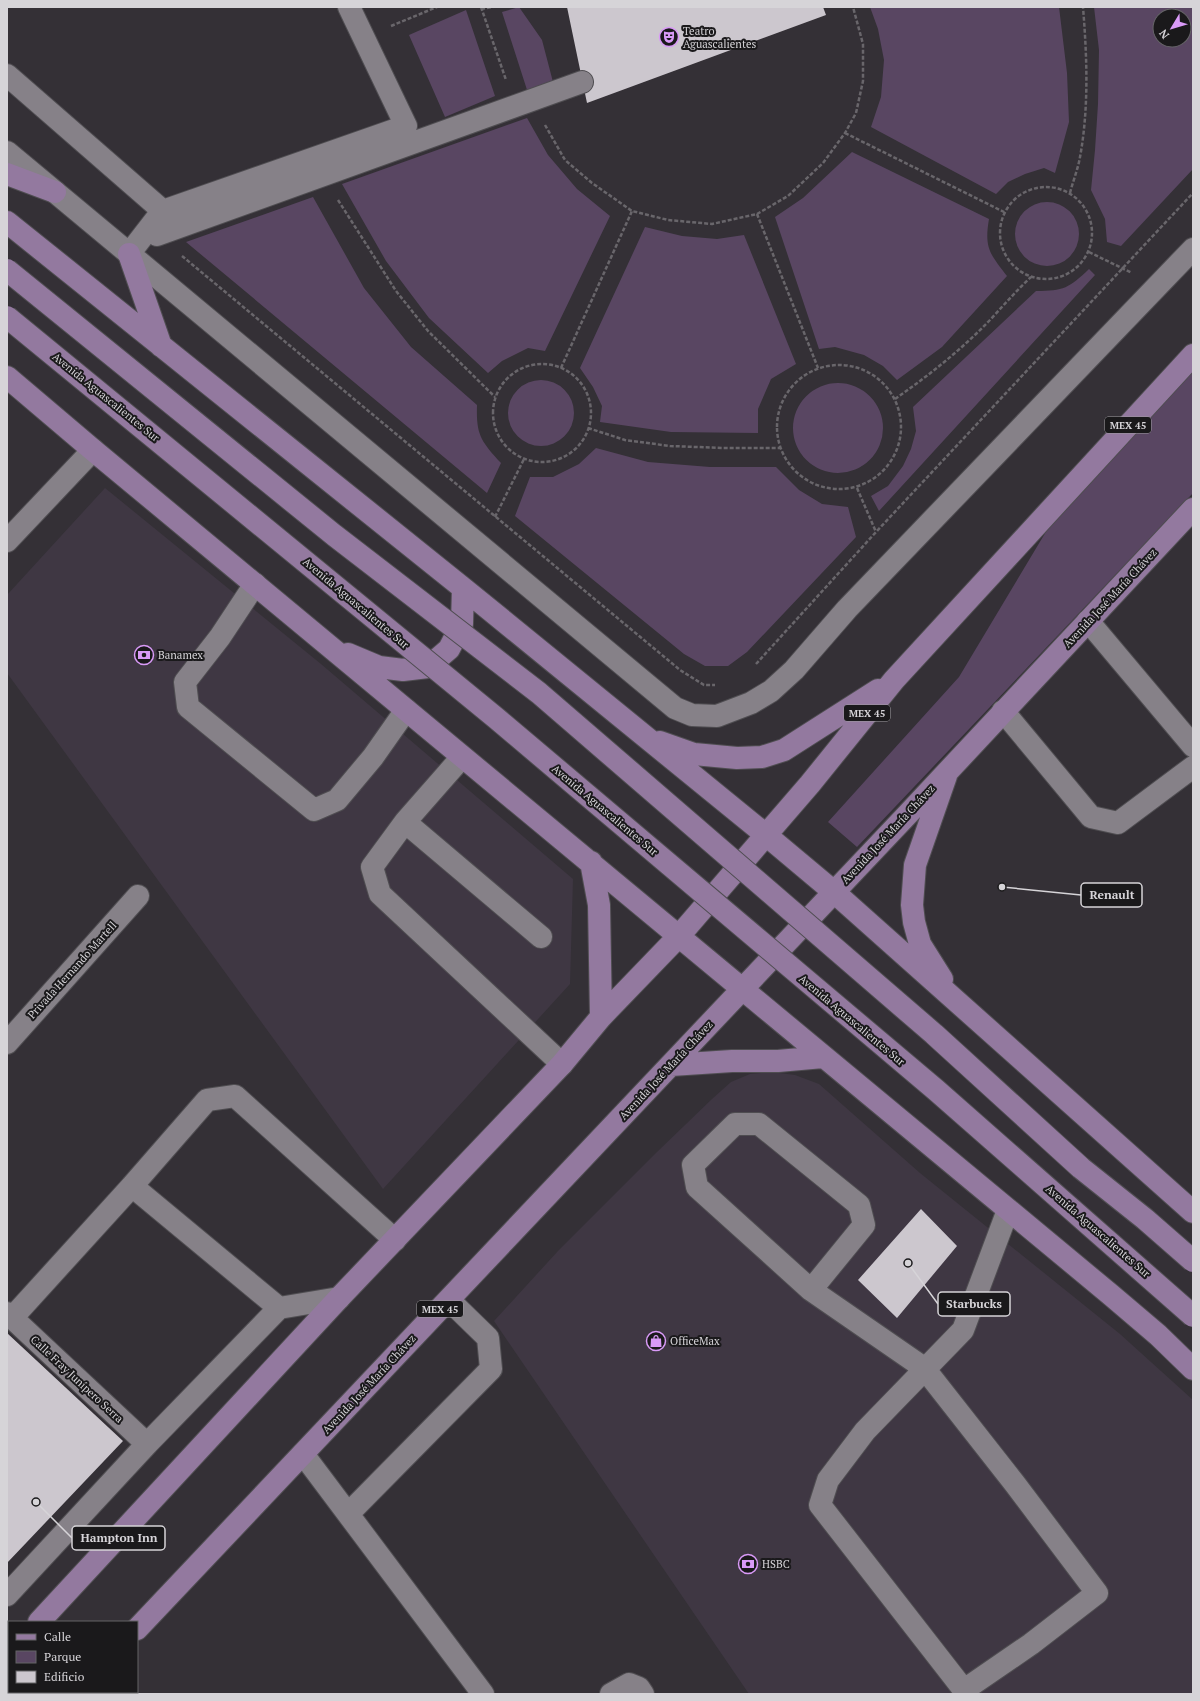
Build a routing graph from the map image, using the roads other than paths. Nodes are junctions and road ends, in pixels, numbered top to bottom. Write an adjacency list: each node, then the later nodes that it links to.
1 (349, 7): 7 (street)
2 (7, 75): 7 (street)
3 (582, 82): 9 (street)
4 (7, 152): 6 (street)
5 (7, 174): 6 (main road)
6 (55, 192): 11 (street)
7 (163, 210): 11 (street)
8 (7, 222): 14 (main road)
9 (157, 235)
10 (1193, 249): 11 (street)
11 (128, 254): 14 (main road)
12 (7, 270): 50 (main road, bridge)
13 (7, 316): 56 (main road, Avenida Aguascalientes Sur, bridge)
14 (161, 346): 21 (main road)
15 (1193, 354): 24 (main road, MEX 45)
16 (7, 376): 17 (main road)
17 (93, 450): 19 (street); 20 (main road)
18 (1193, 509): 22 (main road, Avenida José María Chávez / MEX 45)
19 (7, 541)
20 (255, 584): 23 (main road); 25 (street)
21 (463, 588): 23 (main road); 27 (main road)
22 (1088, 621): 26 (main road, Avenida José María Chávez / MEX 45); 28 (street)
23 (329, 646): 25 (main road)
24 (894, 680): 27 (main road); 33 (main road, MEX 45)
25 (406, 710): 29 (main road)
26 (1003, 711): 30 (street); 31 (main road, Avenida José María Chávez / MEX 45)
27 (632, 727): 33 (main road)
28 (1193, 746)
29 (462, 757): 32 (street); 34 (main road)
30 (1193, 767)
31 (948, 770): 35 (main road, Avenida José María Chávez / MEX 45); 40 (main road)
32 (405, 822): 38 (street); 44 (street)
33 (766, 835): 35 (main road); 37 (main road, MEX 45)
34 (591, 862): 37 (main road); 41 (main road)
35 (834, 892): 39 (main road, Avenida José María Chávez / MEX 45); 40 (main road)
36 (138, 896): 42 (street, Privada Hernando Martell)
37 (679, 936): 39 (main road); 41 (main road, MEX 45)
38 (541, 937)
39 (742, 989): 43 (main road); 45 (main road, Avenida José María Chávez / MEX 45)
40 (956, 1002): 48 (main road)
41 (601, 1017): 44 (main road, MEX 45)
42 (7, 1043)
43 (823, 1057): 45 (main road); 47 (main road)
44 (562, 1064): 49 (main road, MEX 45)
45 (671, 1065): 53 (main road, Avenida José María Chávez / MEX 45)
46 (132, 1186): 49 (street); 54 (street); 55 (street)
47 (1008, 1210): 57 (street); 58 (main road)
48 (1193, 1212)
49 (395, 1240): 52 (main road, MEX 45)
50 (1193, 1261)
51 (810, 1290): 51 (street); 57 (street)
52 (339, 1298): 54 (street); 63 (main road, MEX 45)
53 (449, 1300): 60 (main road, Avenida José María Chávez / MEX 45); 61 (street)
54 (279, 1308): 59 (street)
55 (10, 1316): 59 (street, Calle Fray Junípero Serra)
56 (1193, 1316)
57 (924, 1368): 65 (street); 65 (street)
58 (1193, 1369)
59 (147, 1444): 62 (street)
60 (303, 1454): 61 (street); 64 (main road, Avenida José María Chávez / MEX 45)
61 (348, 1514): 66 (street)
62 (7, 1595)
63 (40, 1621)
64 (138, 1628)
65 (966, 1692)
66 (483, 1694)
67 (611, 1694): 68 (street)
68 (644, 1694)

